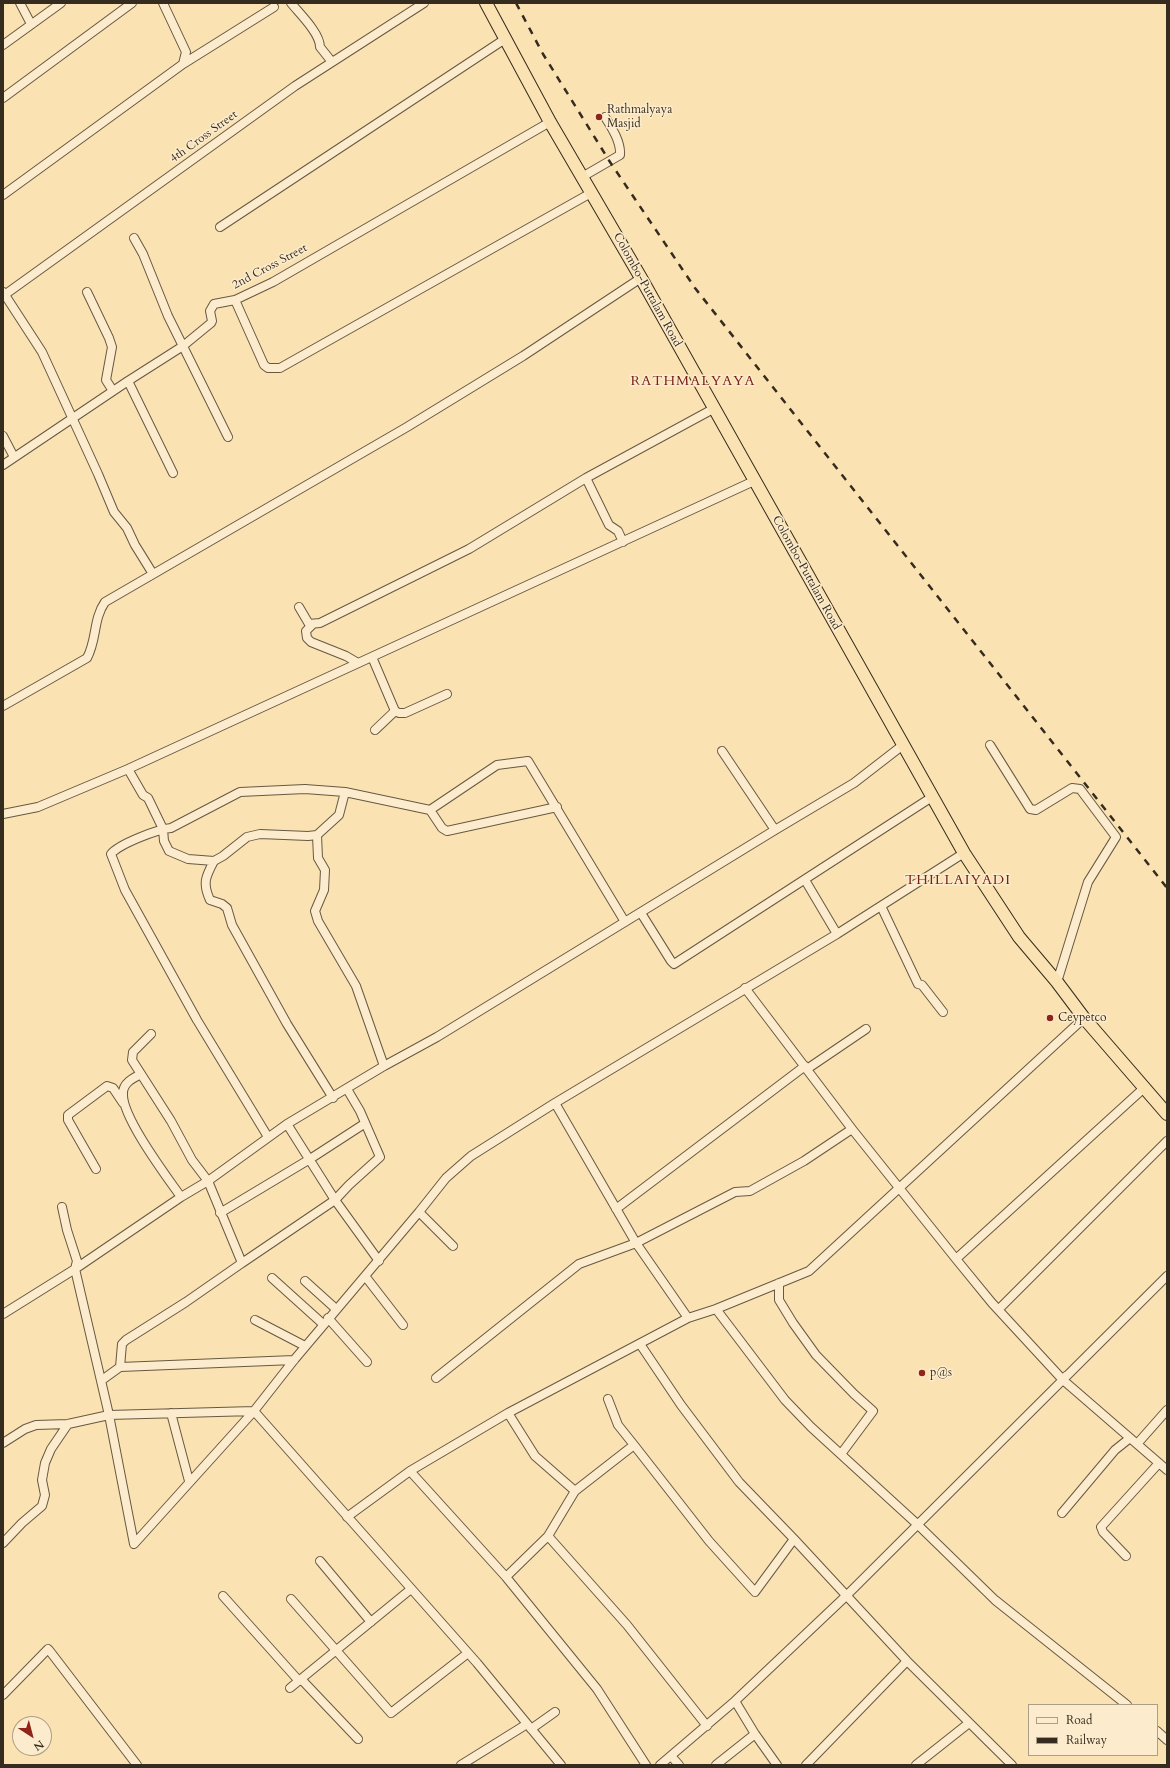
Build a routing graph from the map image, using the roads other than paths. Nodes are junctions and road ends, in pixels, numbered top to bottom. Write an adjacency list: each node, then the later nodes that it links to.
1 (20, 3): 9 (street)
2 (60, 3): 9 (street)
3 (132, 3): 14 (street)
4 (163, 3): 13 (street)
5 (290, 3): 12 (street)
6 (424, 3): 12 (street, 4th Cross Street)
7 (486, 3): 10 (highway, Colombo-Puttalam Road)
8 (274, 4): 13 (street)
9 (31, 24): 11 (street)
10 (505, 39): 16 (highway, Colombo-Puttalam Road); 20 (street)
11 (3, 45)
12 (332, 62): 24 (street, 4th Cross Street)
13 (183, 64): 19 (street)
14 (3, 98)
15 (605, 117): 17 (street)
16 (550, 122): 17 (highway, Colombo-Puttalam Road); 25 (street, 2nd Cross Street)
17 (582, 177): 18 (highway, Colombo-Puttalam Road)
18 (591, 193): 22 (highway, Colombo-Puttalam Road); 25 (street)
19 (3, 195)
20 (220, 227)
21 (134, 238): 26 (street)
22 (641, 278): 29 (highway, Colombo-Puttalam Road); 39 (street)
23 (87, 292): 28 (street)
24 (4, 294): 30 (street)
25 (235, 300): 26 (street, 2nd Cross Street)
26 (183, 346): 27 (street, 2nd Cross Street); 32 (street)
27 (128, 381): 28 (street, 2nd Cross Street); 35 (street)
28 (113, 391): 30 (street, 2nd Cross Street)
29 (713, 409): 36 (street); 37 (highway, Colombo-Puttalam Road)
30 (72, 418): 33 (street, 2nd Cross Street); 39 (street)
31 (3, 436): 33 (street)
32 (228, 437)
33 (14, 458): 34 (street, 2nd Cross Street)
34 (3, 465)
35 (173, 473)
36 (586, 478): 38 (street); 41 (street)
37 (754, 481): 38 (street); 48 (highway, Colombo-Puttalam Road)
38 (623, 542): 42 (street)
39 (153, 574): 45 (street)
40 (299, 607): 41 (street)
41 (312, 625): 43 (street)
42 (372, 657): 43 (street); 46 (street)
43 (358, 663): 51 (street)
44 (447, 694): 46 (street)
45 (3, 706)
46 (395, 711): 47 (street)
47 (375, 730)
48 (903, 745): 53 (highway, Colombo-Puttalam Road); 58 (street)
49 (990, 745): 67 (street)
50 (722, 751): 58 (street)
51 (128, 768): 56 (street); 57 (street)
52 (345, 792): 55 (street); 57 (street); 59 (street)
53 (932, 797): 60 (highway, Colombo-Puttalam Road); 62 (street)
54 (557, 807): 55 (street); 55 (street); 65 (street)
55 (430, 810)
56 (3, 814)
57 (163, 829): 61 (street); 85 (street)
58 (775, 830): 64 (street)
59 (317, 835): 61 (street); 73 (street)
60 (964, 853): 63 (street); 67 (highway, Colombo-Puttalam Road)
61 (214, 861): 78 (street)
62 (804, 880): 64 (street); 66 (street)
63 (881, 906): 66 (street); 69 (street)
64 (641, 913): 65 (street)
65 (625, 922): 73 (street)
66 (837, 934): 68 (street)
67 (1058, 982): 70 (highway, Colombo-Puttalam Road)
68 (745, 988): 74 (street); 79 (street)
69 (944, 1012)
70 (1084, 1018): 76 (highway, Colombo-Puttalam Road); 90 (street)
71 (866, 1029): 74 (street)
72 (151, 1034): 75 (street)
73 (384, 1066): 77 (street)
74 (806, 1067): 84 (street); 94 (street)
75 (141, 1074): 80 (street); 89 (street)
76 (1144, 1088): 81 (highway, Colombo-Puttalam Road); 99 (street)
77 (347, 1089): 78 (street); 83 (street)
78 (333, 1098): 82 (street)
79 (554, 1103): 94 (street); 95 (street)
80 (126, 1107): 88 (street); 91 (street)
81 (1167, 1114)
82 (287, 1124): 85 (street); 87 (street)
83 (364, 1124): 87 (street); 92 (street)
84 (852, 1129): 90 (street); 97 (street)
85 (268, 1137): 89 (street)
86 (1167, 1141): 111 (street)
87 (310, 1159): 92 (street); 96 (street)
88 (96, 1169)
89 (208, 1181): 91 (street); 96 (street)
90 (899, 1186): 99 (street); 107 (street)
91 (181, 1197): 102 (street)
92 (335, 1200): 100 (street); 101 (street)
93 (62, 1207): 102 (street)
94 (616, 1209): 97 (street)
95 (419, 1212): 98 (street); 100 (street)
96 (220, 1213): 101 (street)
97 (636, 1243): 113 (street); 122 (street)
98 (453, 1246)
99 (956, 1259): 111 (street)
100 (379, 1261): 103 (street)
101 (242, 1263): 121 (street)
102 (75, 1268): 112 (street); 123 (street)
103 (365, 1276): 109 (street); 116 (street)
104 (1167, 1276): 124 (street)
105 (272, 1278): 115 (street)
106 (305, 1281): 109 (street)
107 (779, 1283): 110 (street); 136 (street)
108 (1159, 1286): 124 (street)
109 (336, 1309): 115 (street)
110 (716, 1309): 113 (street); 136 (street)
111 (999, 1309): 124 (street)
112 (3, 1314)
113 (688, 1318): 117 (street)
114 (255, 1320): 118 (street)
115 (326, 1321): 118 (street); 120 (street)
116 (403, 1325)
117 (640, 1344): 129 (street); 146 (street)
118 (305, 1346): 119 (street)
119 (294, 1360): 121 (street); 127 (street)
120 (367, 1362)
121 (120, 1367): 123 (street)
122 (436, 1378)
123 (102, 1380): 130 (street)
124 (1063, 1380): 132 (street); 144 (street)
125 (608, 1399): 135 (street)
126 (1167, 1410): 134 (street)
127 (254, 1412): 128 (street); 140 (street); 143 (street)
128 (171, 1413): 130 (street); 140 (street)
129 (508, 1414): 139 (street); 141 (street)
130 (109, 1415): 131 (street); 140 (street)
131 (68, 1424): 133 (street); 147 (street)
132 (1130, 1438): 134 (street); 142 (street)
133 (3, 1442)
134 (1137, 1444): 137 (street)
135 (634, 1445): 141 (street); 146 (street)
136 (841, 1454): 144 (street)
137 (1159, 1463): 138 (street); 148 (street)
138 (1167, 1470)
139 (410, 1471): 143 (street); 150 (street)
140 (189, 1481)
141 (575, 1491): 145 (street)
142 (1062, 1513)
143 (347, 1517): 151 (street)
144 (917, 1524): 153 (street); 163 (street)
145 (548, 1536): 150 (street); 167 (street)
146 (794, 1539): 153 (street)
147 (3, 1543)
148 (1126, 1556)
149 (320, 1561): 155 (street)
150 (506, 1577): 176 (street)
151 (411, 1590): 155 (street); 157 (street)
152 (223, 1596): 159 (street)
153 (846, 1596): 158 (street); 162 (street)
154 (291, 1599): 156 (street)
155 (371, 1622): 156 (street)
156 (335, 1651): 157 (street); 159 (street)
157 (468, 1653): 166 (street)
158 (908, 1661): 165 (street); 181 (street)
159 (300, 1680): 160 (street); 170 (street)
160 (290, 1688)
161 (3, 1695): 173 (street)
162 (735, 1701): 167 (street); 169 (street)
163 (1126, 1704)
164 (555, 1712): 166 (street)
165 (969, 1723): 182 (street); 183 (street)
166 (529, 1726): 174 (street); 175 (street)
167 (707, 1726): 172 (street)
168 (1158, 1732): 171 (street)
169 (755, 1734): 179 (street); 180 (street)
170 (358, 1739)
171 (1167, 1740)
172 (671, 1756): 177 (street); 178 (street)
173 (137, 1765)
174 (461, 1765)
175 (561, 1765)
176 (646, 1765)
177 (660, 1765)
178 (679, 1765)
179 (716, 1765)
180 (777, 1765)
181 (806, 1765)
182 (916, 1765)
183 (1012, 1765)

